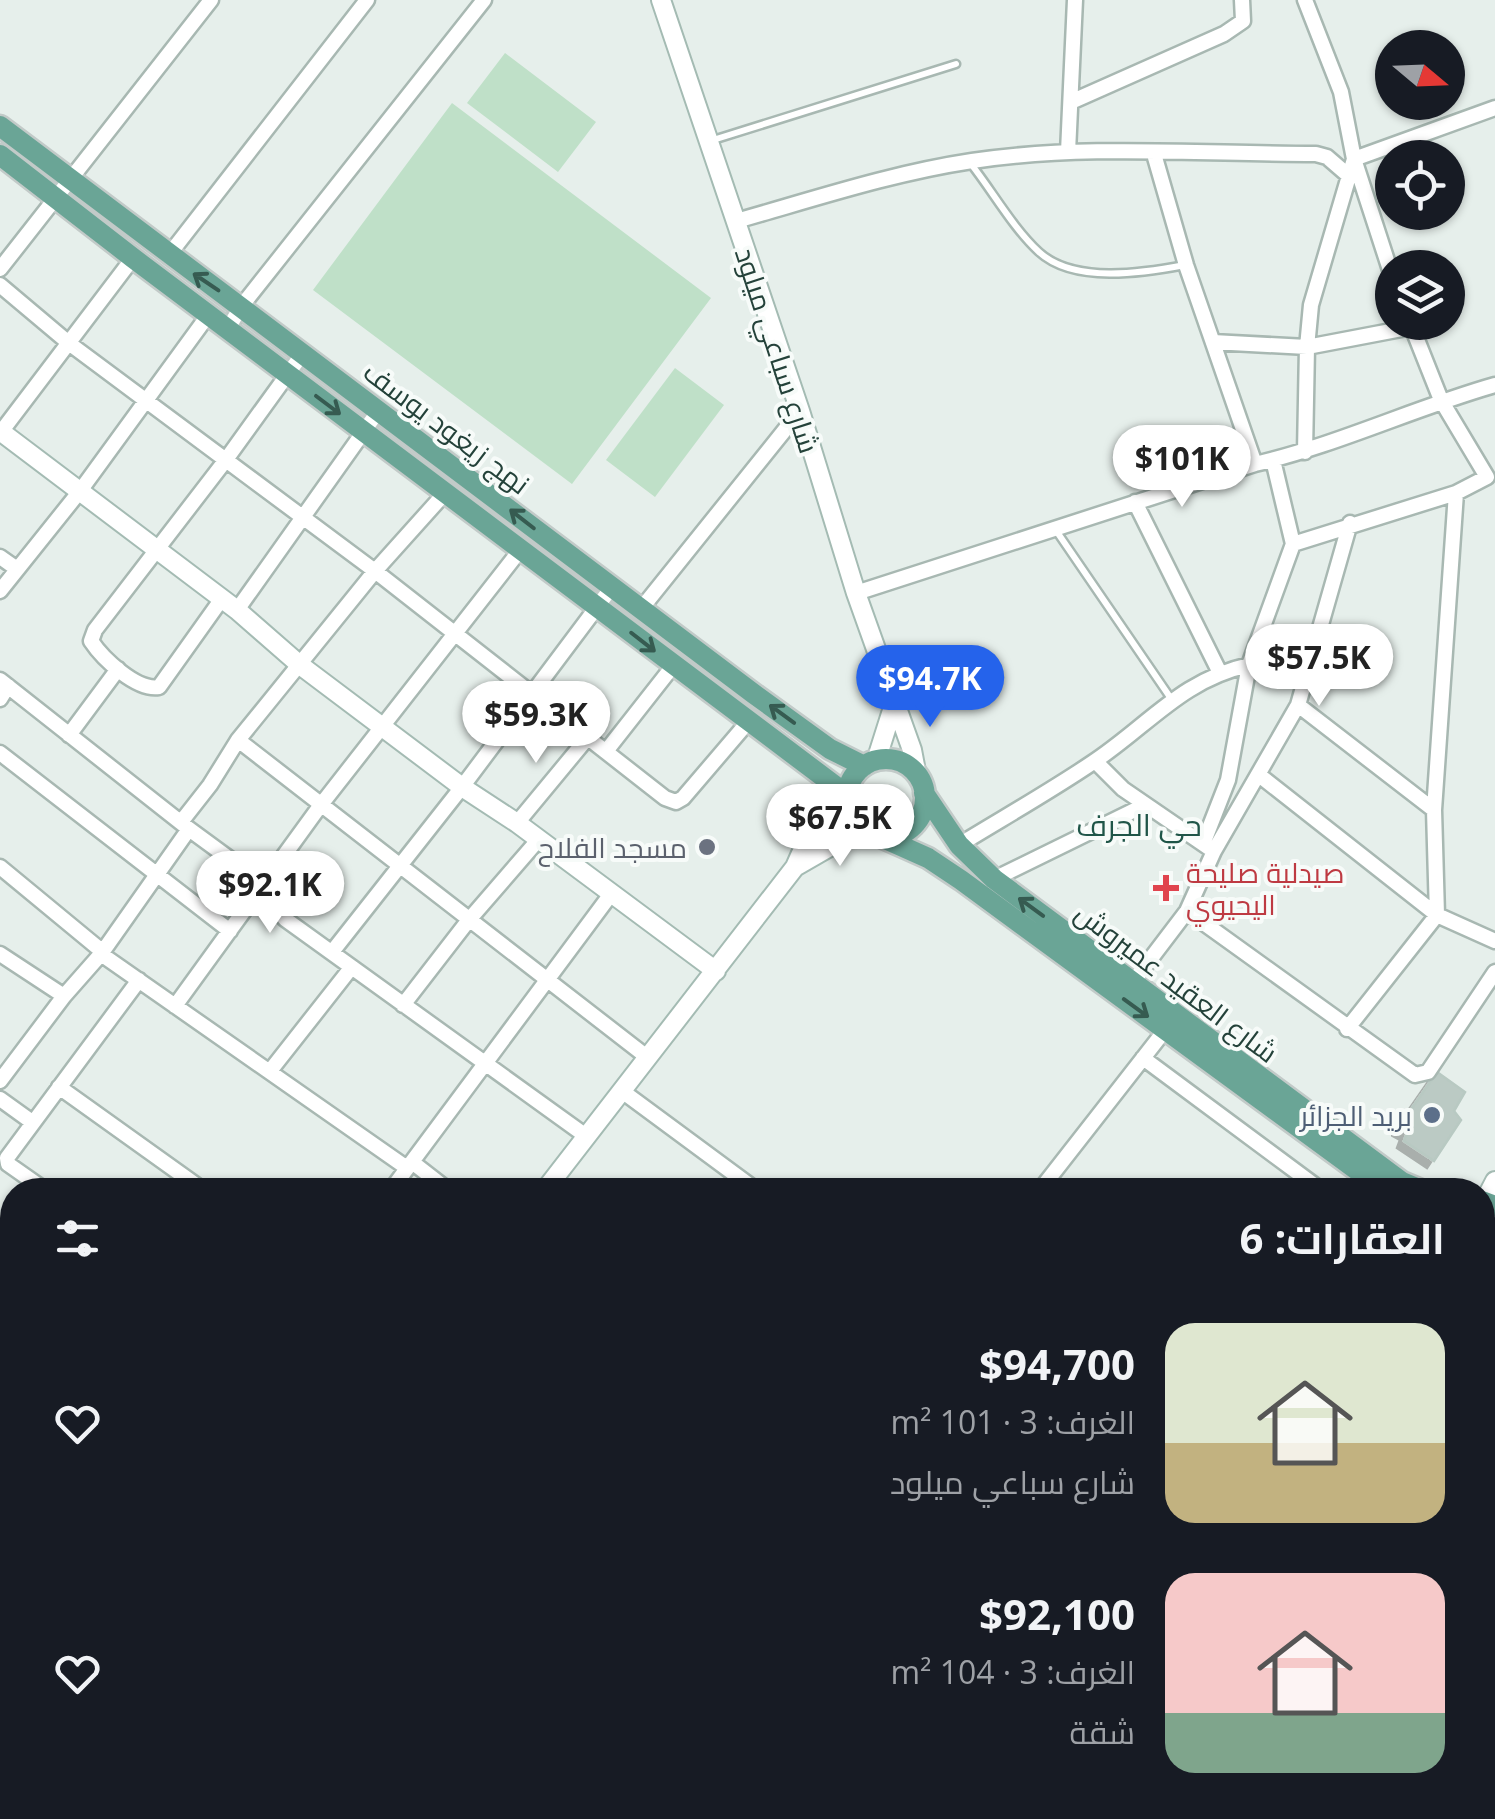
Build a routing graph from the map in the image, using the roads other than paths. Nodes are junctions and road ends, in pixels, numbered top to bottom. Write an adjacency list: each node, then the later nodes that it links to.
1 (211, 0): 19 (street)
2 (367, 0): 23 (street)
3 (661, 0): 12 (street, شارع سباعي ميلود)
4 (1075, 0): 9 (street)
5 (1242, 0): 9 (street)
6 (1305, 0): 16 (street)
7 (478, 2): 28 (street)
8 (956, 64): 12 (lane)
9 (1072, 101): 13 (street)
10 (1495, 108): 16 (street)
11 (0, 126): 19 (main road, نهج زيغود يوسف)
12 (707, 142): 21 (street, شارع سباعي ميلود)
13 (1068, 152): 15 (street); 17 (street)
14 (0, 154): 20 (main road, نهج زيغود يوسف)
15 (1154, 154): 18 (street); 25 (street)
16 (1354, 159): 18 (street); 22 (street)
17 (970, 162): 21 (street); 25 (lane)
18 (1349, 176): 35 (street)
19 (70, 181): 20 (street); 23 (main road, نهج زيغود يوسف)
20 (56, 197): 24 (main road, نهج زيغود يوسف); 26 (street)
21 (736, 221): 42 (street, شارع سباعي ميلود)
22 (1384, 250)
23 (168, 256): 28 (main road, نهج زيغود يوسف, one-way to 23)
24 (133, 258): 29 (main road, نهج زيغود يوسف); 34 (street)
25 (1186, 265): 33 (street)
26 (0, 268)
27 (0, 285): 34 (street)
28 (240, 308): 30 (street); 36 (main road, نهج زيغود يوسف)
29 (209, 314): 30 (main road, نهج زيغود يوسف); 39 (street)
30 (228, 329): 37 (main road, نهج زيغود يوسف)
31 (1375, 333): 35 (street)
32 (1417, 340): 40 (street)
33 (1213, 342): 35 (street); 48 (street)
34 (70, 344): 39 (street); 44 (street)
35 (1307, 347): 45 (street)
36 (302, 353): 37 (street); 41 (main road, نهج زيغود يوسف)
37 (289, 375): 43 (main road, نهج زيغود يوسف, one-way to 43); 47 (street)
38 (1495, 385): 40 (street)
39 (146, 398): 47 (street); 50 (street)
40 (1441, 400): 45 (street); 49 (street)
41 (380, 410): 43 (street); 63 (main road, نهج زيغود يوسف, one-way to 41)
42 (800, 411): 65 (street, شارع سباعي ميلود); 68 (street)
43 (364, 432): 51 (main road, نهج زيغود يوسف); 54 (street)
44 (2, 437): 50 (street)
45 (1306, 452): 46 (street)
46 (1272, 460): 48 (street); 57 (street)
47 (225, 461): 54 (street); 59 (street)
48 (1255, 464): 53 (street)
49 (1491, 478): 52 (street)
50 (80, 492): 59 (street); 61 (street)
51 (445, 492): 58 (main road, نهج زيغود يوسف); 62 (street)
52 (1456, 492): 55 (street); 96 (street)
53 (1136, 502): 56 (street); 74 (street)
54 (304, 518): 62 (street); 66 (street)
55 (1350, 524): 57 (street); 79 (street)
56 (1054, 528): 65 (street); 78 (lane)
57 (1293, 544): 71 (street)
58 (521, 548): 67 (main road, نهج زيغود يوسف); 69 (street)
59 (154, 550): 66 (street); 73 (street)
60 (0, 556): 61 (street)
61 (17, 569): 64 (street)
62 (375, 571): 69 (street); 70 (street)
63 (612, 588): 67 (street); 68 (main road, نهج زيغود يوسف)
64 (0, 590)
65 (856, 593): 77 (street, شارع سباعي ميلود)
66 (229, 605): 70 (street); 73 (street)
67 (598, 607): 72 (main road, نهج زيغود يوسف, one-way to 72); 76 (street)
68 (641, 609): 88 (main road, نهج زيغود يوسف, one-way to 68)
69 (456, 634): 76 (street); 81 (street)
70 (300, 664): 81 (street); 84 (street)
71 (1249, 665): 74 (street); 103 (street)
72 (673, 666): 80 (main road, نهج زيغود يوسف); 85 (street)
73 (118, 668): 82 (street)
74 (1219, 672): 78 (street)
75 (3, 688): 82 (street)
76 (531, 694): 83 (street); 91 (street)
77 (895, 700): 88 (street); 89 (street, شارع سباعي ميلود)
78 (1172, 700): 87 (street)
79 (1298, 705): 90 (street); 96 (street)
80 (748, 722): 85 (street); 93 (main road, نهج زيغود يوسف)
81 (382, 726): 91 (street); 95 (street)
82 (70, 735): 98 (street)
83 (588, 736): 85 (street); 97 (street)
84 (238, 740): 95 (street); 98 (street)
85 (607, 750)
86 (0, 753): 107 (street)
87 (1095, 761): 94 (street); 102 (street)
88 (870, 764): 89 (main road); 93 (main road)
89 (916, 772): 92 (main road)
90 (1258, 775): 103 (street); 112 (street)
91 (462, 787): 97 (street); 104 (street)
92 (924, 793): 100 (main road); 102 (main road, شارع العقيد عميروش)
93 (846, 798): 99 (main road); 105 (street)
94 (1144, 805): 103 (street); 108 (street)
95 (320, 806): 104 (street); 109 (street)
96 (1434, 810): 112 (street)
97 (518, 823): 101 (street)
98 (185, 826): 107 (street); 109 (street)
99 (856, 826): 100 (main road); 105 (street)
100 (882, 837): 128 (main road, شارع العقيد عميروش, one-way to 128)
101 (539, 839): 110 (street); 113 (street)
102 (959, 845): 108 (main road, شارع العقيد عميروش)
103 (1208, 848): 111 (street)
104 (400, 865): 113 (street); 116 (street)
105 (794, 867): 120 (street)
106 (0, 868): 117 (street)
107 (156, 876): 114 (street); 117 (street)
108 (994, 880): 124 (main road, شارع العقيد عميروش, one-way to 108)
109 (264, 884): 114 (street); 116 (street)
110 (611, 894): 120 (street); 122 (street)
111 (1187, 911): 124 (street); 129 (street)
112 (1437, 915): 115 (street); 129 (street)
113 (468, 920): 122 (street); 126 (street)
114 (230, 932): 127 (street)
115 (1495, 941)
116 (332, 952): 119 (street)
117 (102, 953): 123 (street); 125 (street)
118 (0, 954): 125 (street)
119 (351, 968): 126 (street); 133 (street)
120 (716, 971): 130 (street)
121 (1495, 972): 129 (street)
122 (546, 978): 130 (street); 132 (street)
123 (139, 980): 127 (street); 135 (street)
124 (1133, 982): 128 (main road, شارع العقيد عميروش)
125 (64, 996): 134 (street)
126 (404, 1005): 132 (street)
127 (175, 1006): 133 (street)
128 (1171, 1022): 131 (street); 149 (main road, شارع العقيد عميروش); 150 (main road, شارع العقيد عميروش)
129 (1347, 1028)
130 (647, 1057): 136 (street)
131 (1142, 1058): 147 (street); 148 (street)
132 (484, 1064): 139 (street); 140 (street)
133 (270, 1071): 140 (street)
134 (0, 1082)
135 (59, 1086): 138 (street); 142 (street)
136 (622, 1091): 139 (street); 146 (street)
137 (0, 1099): 138 (street)
138 (32, 1122): 141 (street)
139 (586, 1136): 145 (street)
140 (409, 1165): 143 (street); 144 (street)
141 (29, 1178)
142 (186, 1178)
143 (400, 1178)
144 (429, 1178)
145 (554, 1178)
146 (740, 1178)
147 (1049, 1178)
148 (1305, 1178)
149 (1369, 1178)
150 (1396, 1178)

